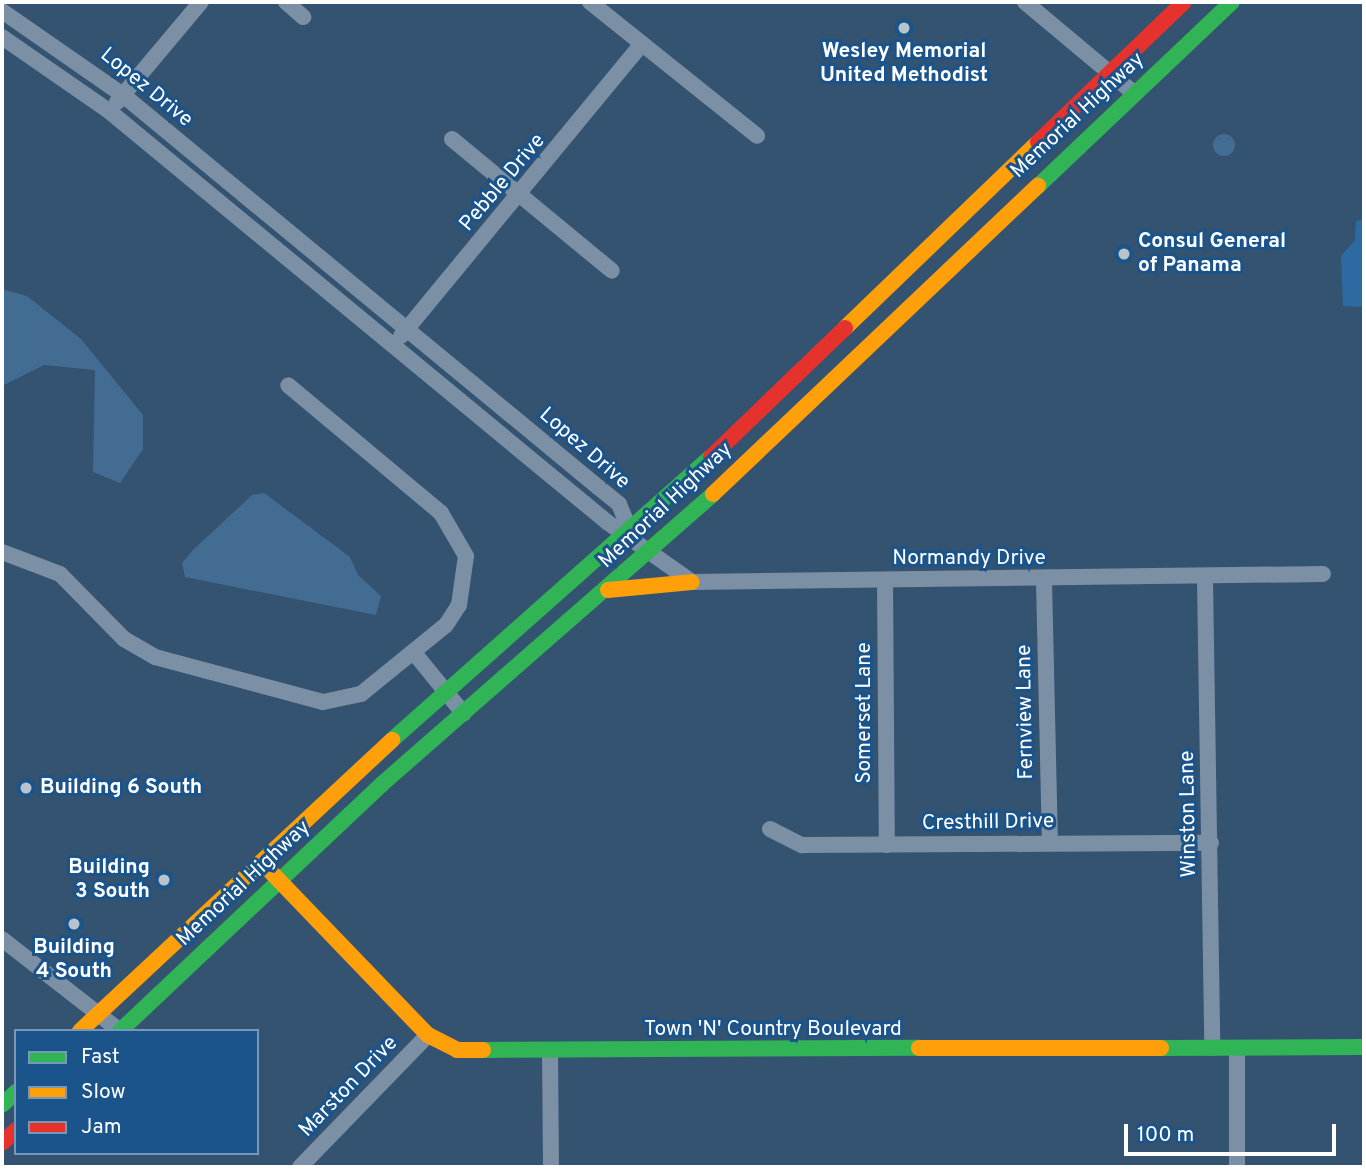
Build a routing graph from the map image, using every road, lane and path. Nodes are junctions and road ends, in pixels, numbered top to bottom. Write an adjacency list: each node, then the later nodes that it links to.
1 (6, 2): 8 (street)
2 (201, 2): 14 (street)
3 (286, 2): 9 (street)
4 (590, 2): 11 (street)
5 (1025, 2): 12 (street)
6 (1184, 2): 12 (main road, Memorial Highway)
7 (1232, 2): 13 (main road, Memorial Highway)
8 (2, 10): 14 (street, Lopez Drive)
9 (303, 17)
10 (2, 37): 15 (street, Lopez Drive)
11 (642, 44): 16 (street); 18 (street, Pebble Drive)
12 (1114, 72): 13 (street); 23 (main road, Memorial Highway)
13 (1134, 93): 24 (main road, Memorial Highway)
14 (123, 95): 15 (street); 20 (street, Lopez Drive)
15 (109, 111): 21 (street, Lopez Drive)
16 (757, 136)
17 (452, 139): 18 (street)
18 (522, 194): 19 (street); 20 (street, Pebble Drive)
19 (612, 271)
20 (407, 329): 21 (street, Pebble Drive); 23 (street, Lopez Drive)
21 (393, 346): 23 (street, Lopez Drive)
22 (288, 385): 32 (street)
23 (631, 533): 24 (street); 33 (main road, Memorial Highway)
24 (654, 550): 30 (street); 31 (main road, Memorial Highway)
25 (2, 552): 32 (street)
26 (1323, 574): 29 (street, Normandy Drive)
27 (885, 580): 28 (street, Normandy Drive); 30 (street, Normandy Drive); 38 (street, Somerset Lane)
28 (1044, 580): 29 (street, Normandy Drive); 36 (street, Fernview Lane)
29 (1205, 580): 37 (street, Winston Lane)
30 (692, 582): 31 (main road)
31 (608, 590): 34 (main road, Memorial Highway)
32 (415, 654): 33 (street)
33 (446, 692): 34 (street); 39 (main road, Memorial Highway)
34 (464, 714): 40 (main road, Memorial Highway)
35 (770, 829): 38 (street, Cresthill Drive)
36 (1049, 843): 37 (street, Cresthill Drive); 38 (street, Cresthill Drive)
37 (1211, 843): 48 (street, Winston Lane)
38 (887, 845)
39 (259, 862): 40 (main road, Town 'N' Country Boulevard); 42 (main road, Memorial Highway)
40 (279, 880): 45 (main road, Memorial Highway); 46 (main road, Town 'N' Country Boulevard)
41 (2, 939): 42 (street)
42 (101, 1011): 43 (main road, Memorial Highway); 44 (street)
43 (82, 1029)
44 (118, 1029)
45 (122, 1029)
46 (428, 1035): 50 (main road, Town 'N' Country Boulevard); 51 (street, Marston Drive)
47 (1364, 1047): 49 (main road, Town 'N' Country Boulevard)
48 (1212, 1048): 49 (main road, Town 'N' Country Boulevard); 50 (main road, Town 'N' Country Boulevard)
49 (1237, 1048): 53 (street)
50 (550, 1052): 52 (street)
51 (299, 1167)
52 (551, 1167)
53 (1237, 1167)

